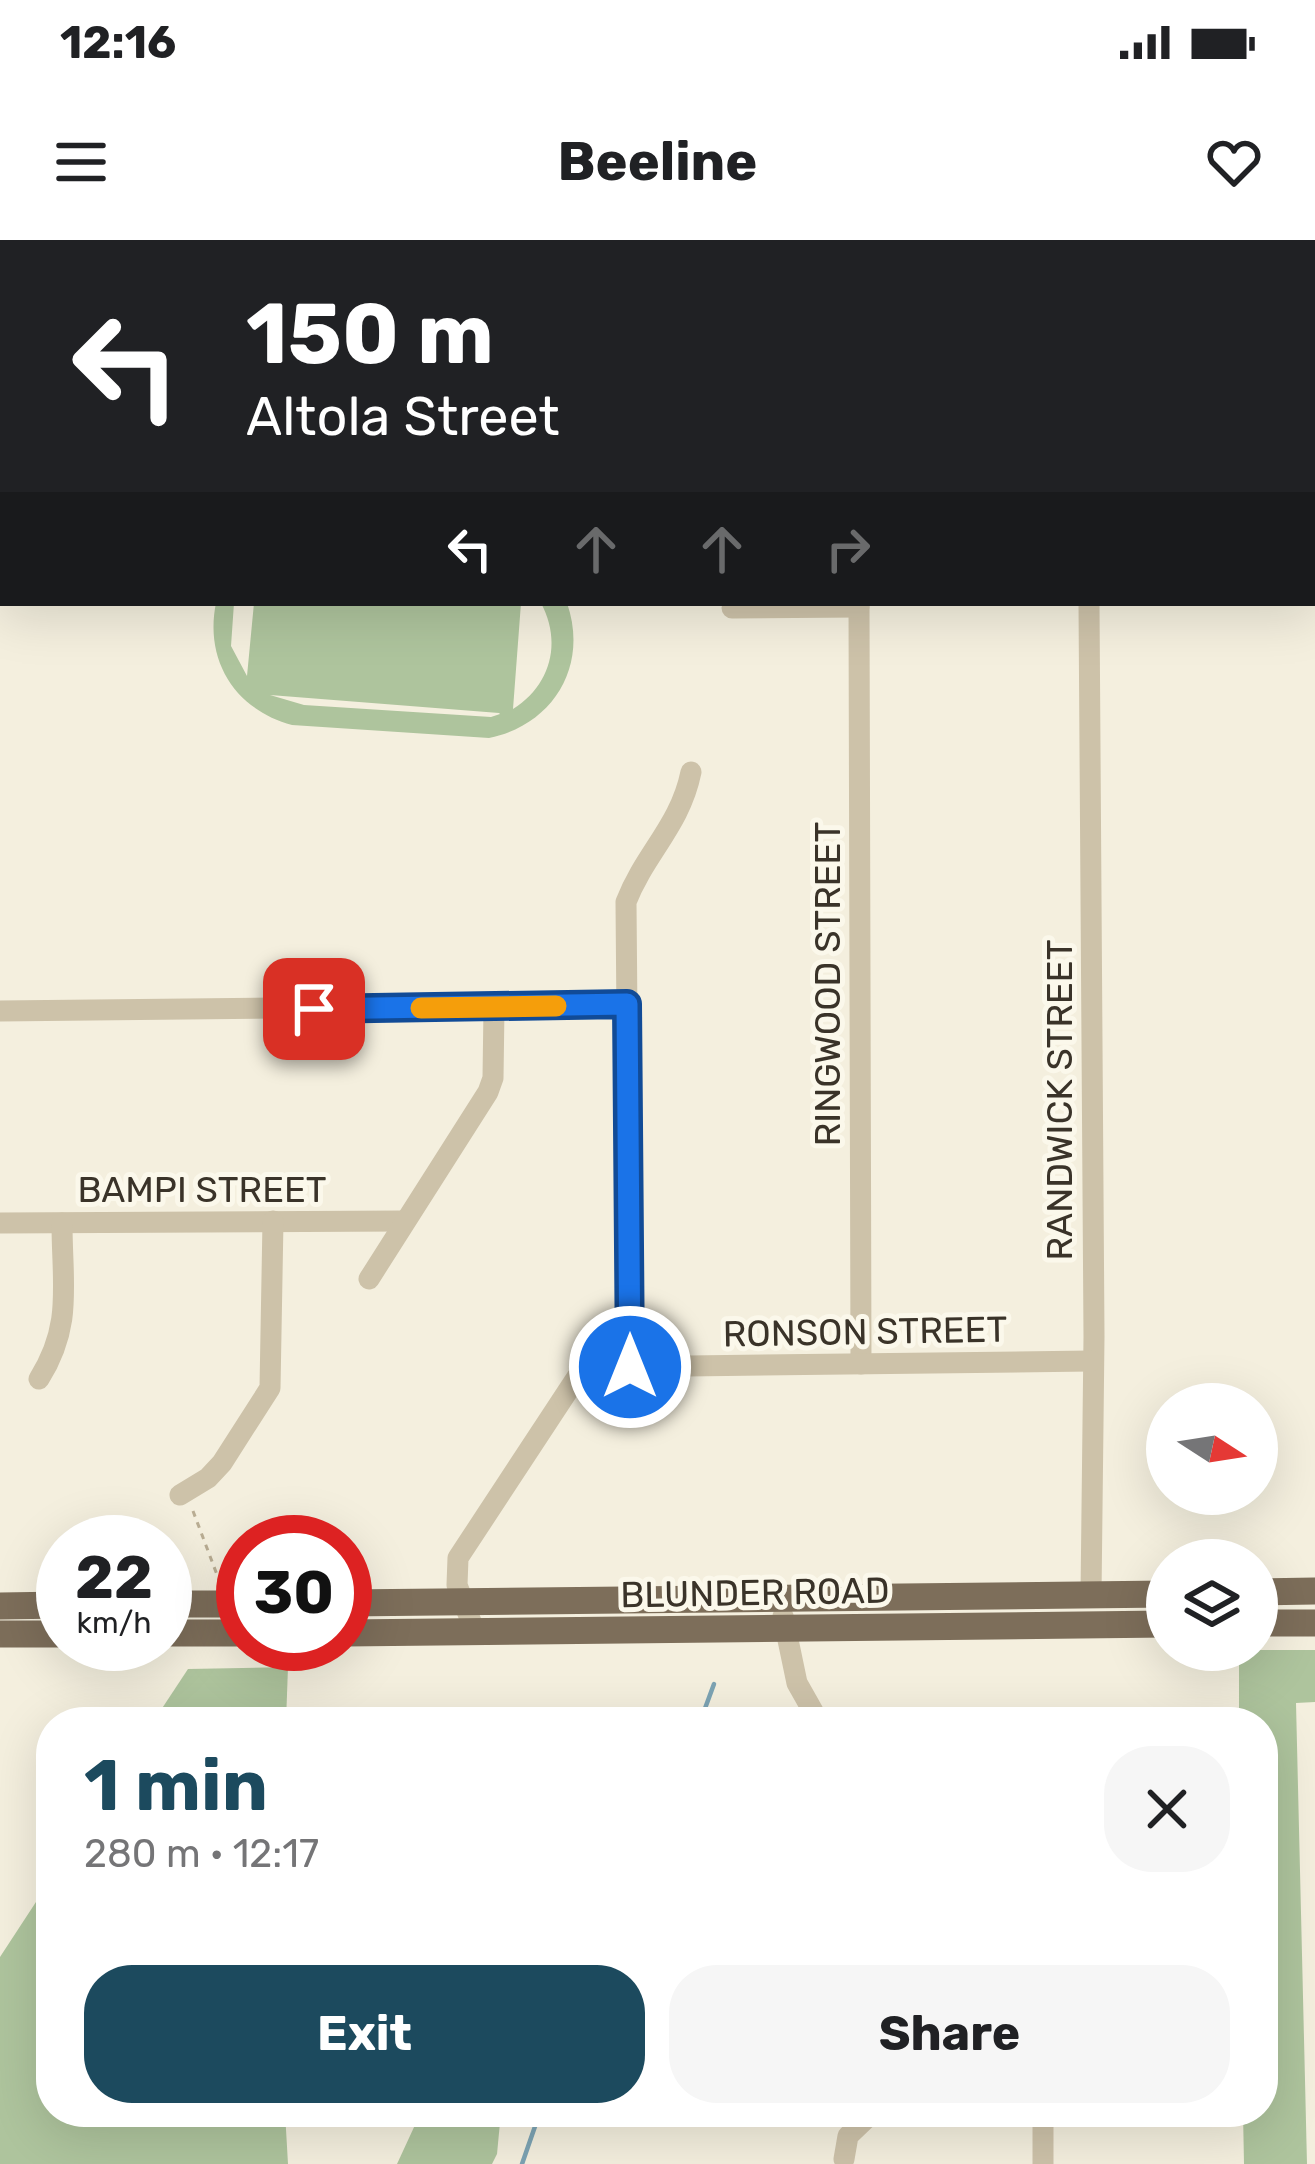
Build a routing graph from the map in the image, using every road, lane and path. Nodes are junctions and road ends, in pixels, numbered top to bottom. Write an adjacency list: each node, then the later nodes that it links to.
1 (817, 606): 4 (street)
2 (859, 606): 15 (street, RINGWOOD STREET)
3 (1088, 606): 14 (street, RANDWICK STREET)
4 (732, 608)
5 (691, 772): 6 (street)
6 (627, 1004): 7 (street); 16 (street)
7 (494, 1008): 8 (street); 10 (street)
8 (0, 1011)
9 (273, 1221): 10 (street, BAMPI STREET); 12 (street, BAMPI STREET); 18 (street)
10 (404, 1221): 13 (street)
11 (0, 1223): 12 (street, BAMPI STREET)
12 (62, 1223): 17 (street)
13 (369, 1280)
14 (1091, 1361): 15 (street, RONSON STREET); 23 (street, RANDWICK STREET)
15 (861, 1364): 16 (street, RONSON STREET)
16 (630, 1367): 25 (street, RONSON STREET)
17 (38, 1379)
18 (180, 1495): 19 (path)
19 (216, 1570)
20 (1315, 1591): 21 (main road)
21 (1278, 1592)
22 (1146, 1595): 23 (main road, BLUNDER ROAD)
23 (1091, 1596): 24 (main road, BLUNDER ROAD)
24 (783, 1598): 25 (main road, BLUNDER ROAD); 32 (street)
25 (461, 1602): 26 (main road, BLUNDER ROAD); 33 (street)
26 (372, 1603)
27 (36, 1605): 28 (main road)
28 (0, 1606)
29 (1315, 1623): 31 (main road)
30 (1146, 1624): 32 (main road, BLUNDER ROAD)
31 (1278, 1624)
32 (784, 1628): 33 (main road, BLUNDER ROAD); 37 (street)
33 (475, 1632): 34 (main road, BLUNDER ROAD)
34 (372, 1633)
35 (0, 1634): 36 (main road)
36 (36, 1634)
37 (811, 1707)
38 (857, 2127): 40 (street)
39 (1043, 2127): 41 (street)
40 (844, 2159)
41 (1043, 2164)

